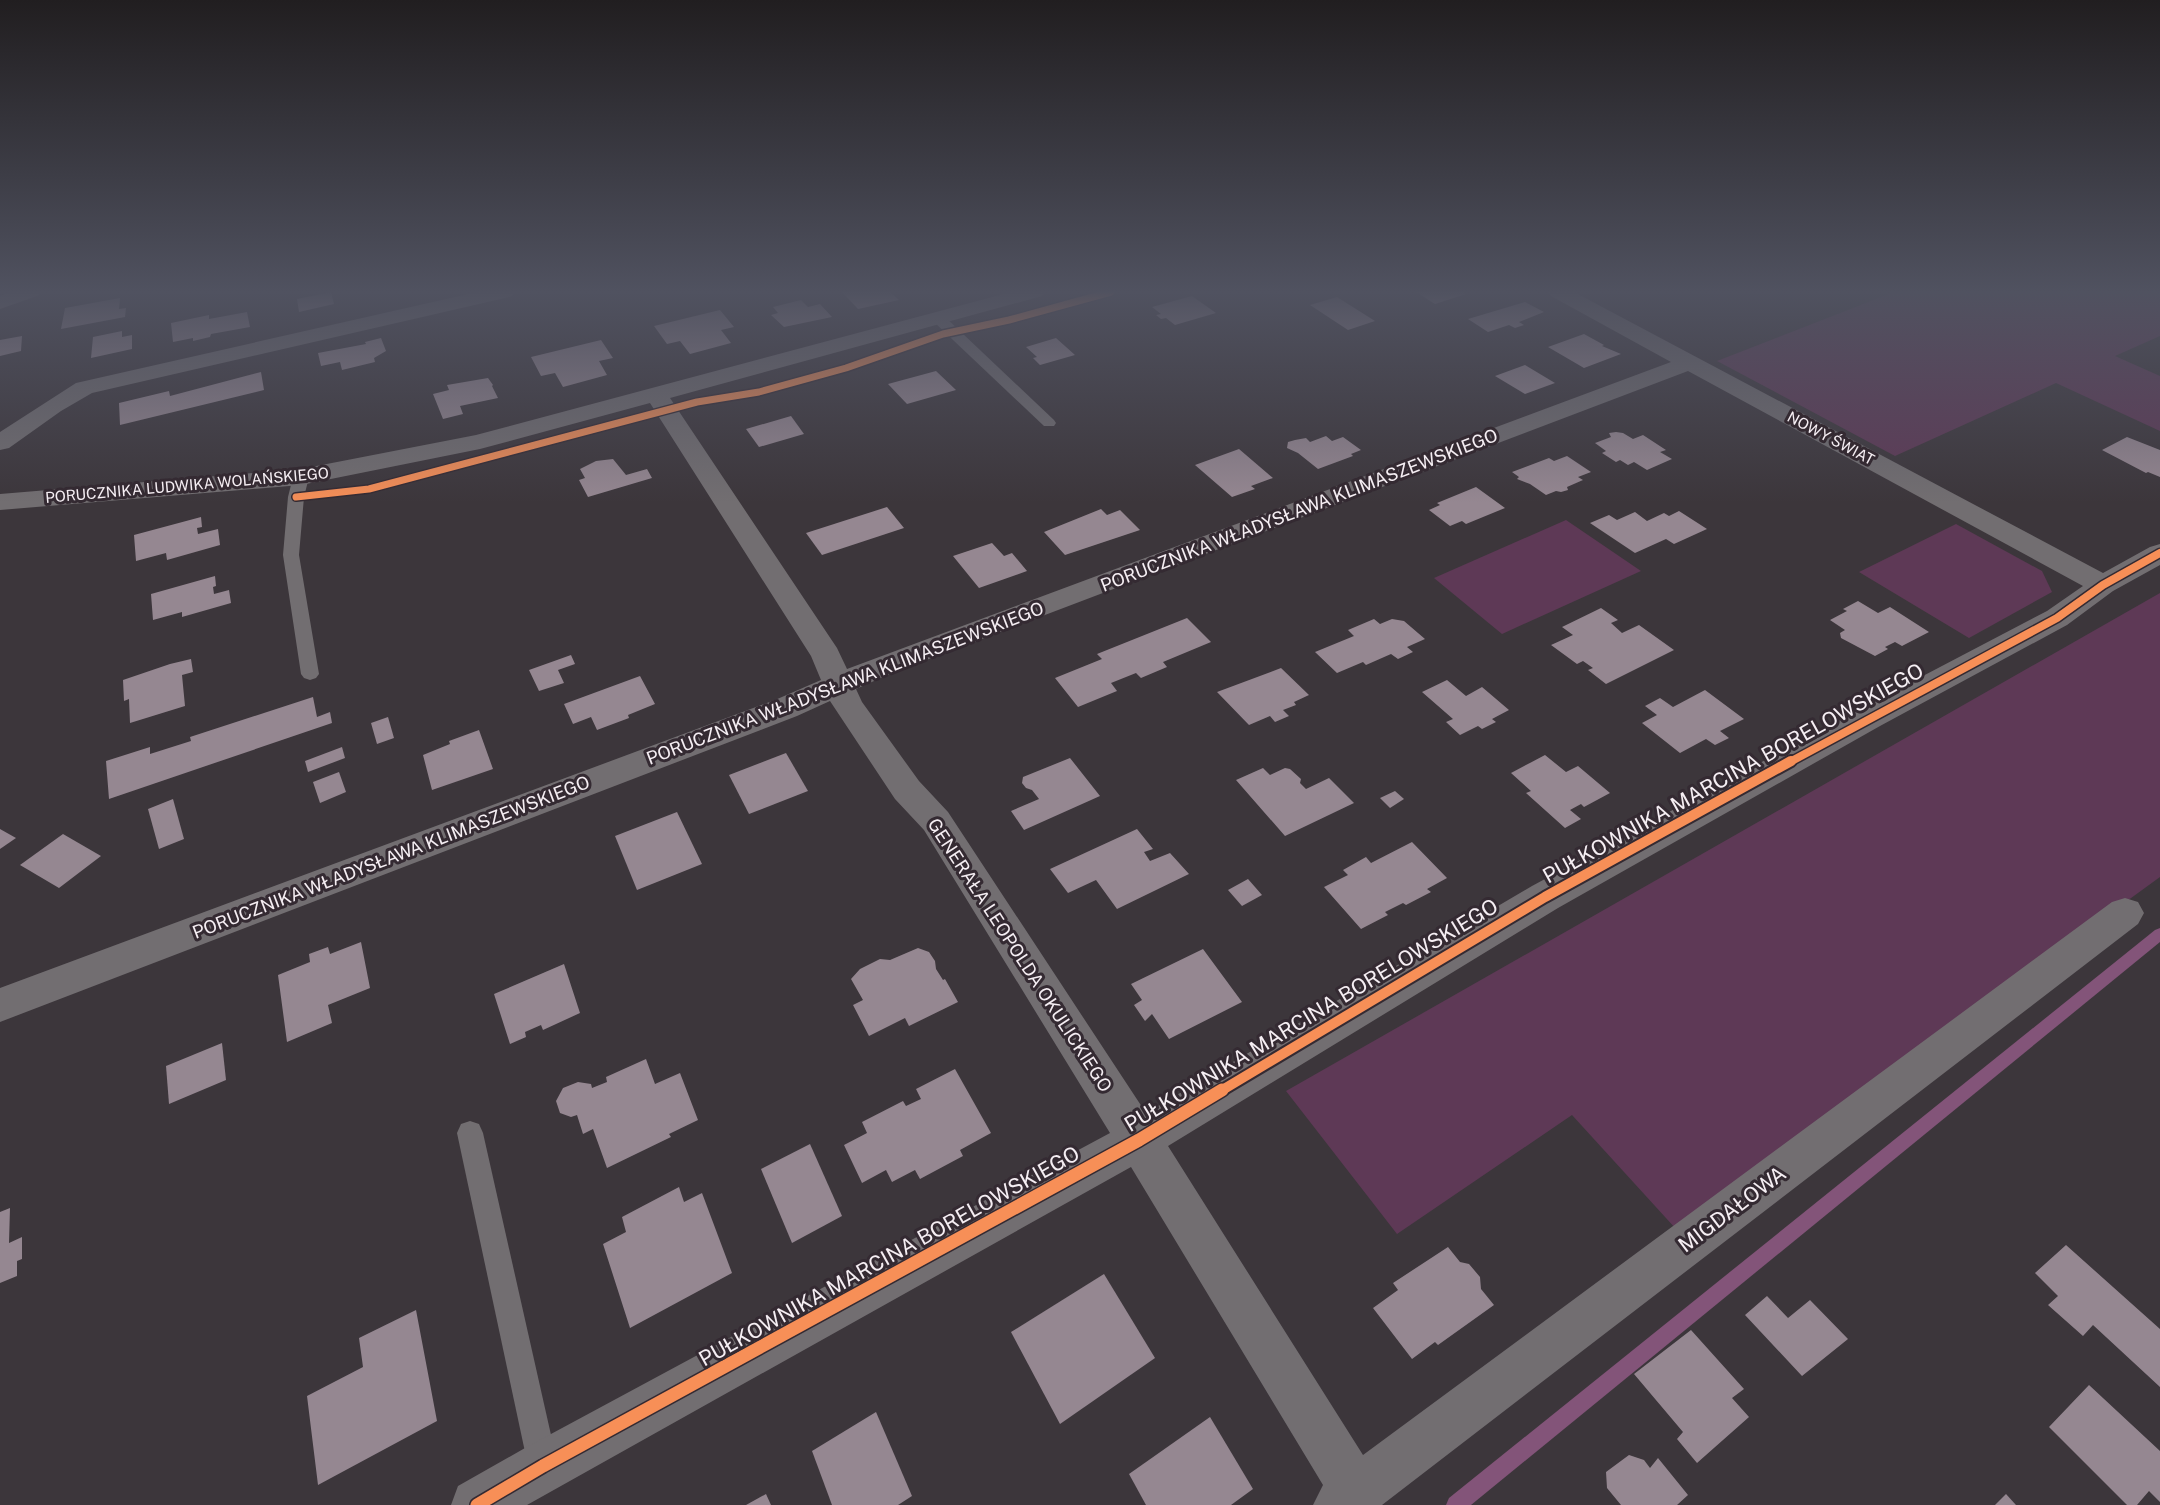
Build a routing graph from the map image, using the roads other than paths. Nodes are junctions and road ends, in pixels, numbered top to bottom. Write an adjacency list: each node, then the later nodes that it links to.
1 (197, 362): 7 (street)
2 (776, 362): 5 (street, PORUCZNIKA LUDWIKA WOLAŃSKIEGO)
3 (985, 362): 6 (lane)
4 (1690, 362): 11 (street, NOWY ŚWIAT); 13 (street, PORUCZNIKA WŁADYSŁAWA KLIMASZEWSKIEGO)
5 (656, 395): 8 (street, PORUCZNIKA LUDWIKA WOLAŃSKIEGO); 13 (street, GENERAŁA LEOPOLDA OKULICKIEGO)
6 (1049, 423)
7 (0, 442)
8 (301, 477): 9 (street, PORUCZNIKA LUDWIKA WOLAŃSKIEGO); 12 (lane)
9 (0, 502)
10 (2160, 553): 11 (street, PUŁKOWNIKA MARCINA BORELOWSKIEGO)
11 (2103, 585): 17 (street, PUŁKOWNIKA MARCINA BORELOWSKIEGO)
12 (310, 674)
13 (837, 685): 15 (street, PORUCZNIKA WŁADYSŁAWA KLIMASZEWSKIEGO); 17 (street, GENERAŁA LEOPOLDA OKULICKIEGO)
14 (2125, 913): 19 (street, MIGDAŁOWA)
15 (0, 1005)
16 (470, 1133): 18 (lane)
17 (1138, 1140): 18 (street, PUŁKOWNIKA MARCINA BORELOWSKIEGO); 19 (street, GENERAŁA LEOPOLDA OKULICKIEGO)
18 (543, 1466): 20 (street, PUŁKOWNIKA MARCINA BORELOWSKIEGO)
19 (1348, 1499)
20 (477, 1505)

